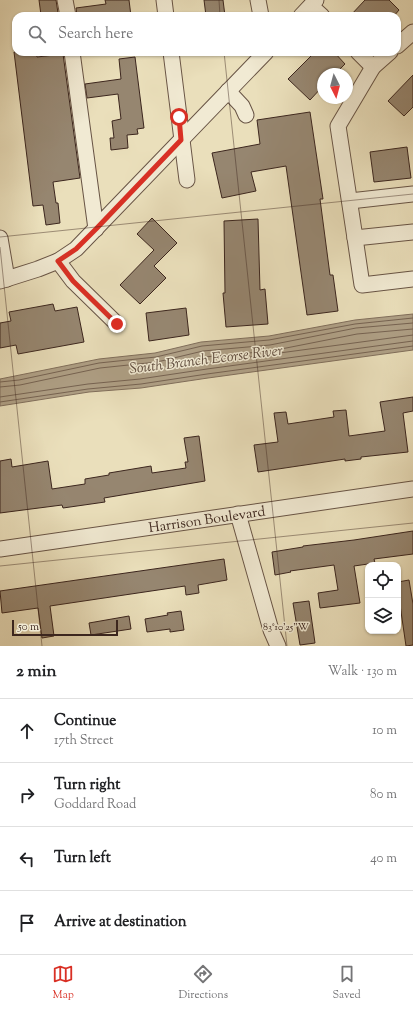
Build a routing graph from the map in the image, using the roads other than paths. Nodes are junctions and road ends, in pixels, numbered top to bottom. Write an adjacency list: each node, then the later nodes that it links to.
1 (65, 0): 4 (street)
2 (164, 0): 5 (street)
3 (258, 0): 6 (street)
4 (67, 12)
5 (166, 12)
6 (260, 12)
7 (412, 34): 8 (street)
8 (401, 43)
9 (73, 56): 21 (street)
10 (171, 56): 17 (street)
11 (262, 56): 15 (street)
12 (362, 56): 14 (street)
13 (385, 56): 14 (street)
14 (373, 67): 20 (street)
15 (228, 91): 16 (street); 17 (street)
16 (246, 115)
17 (181, 140): 18 (street); 21 (street)
18 (187, 180)
19 (413, 194): 20 (street)
20 (350, 201): 24 (street)
21 (96, 229): 25 (street)
22 (413, 232): 24 (street)
23 (0, 238): 27 (street)
24 (355, 238): 26 (street)
25 (58, 261): 27 (street); 28 (street)
26 (413, 279)
27 (3, 280)
28 (117, 324)
29 (413, 489): 30 (street, Harrison Boulevard)
30 (238, 514): 31 (street, Harrison Boulevard); 32 (street)
31 (0, 549)
32 (278, 646)

